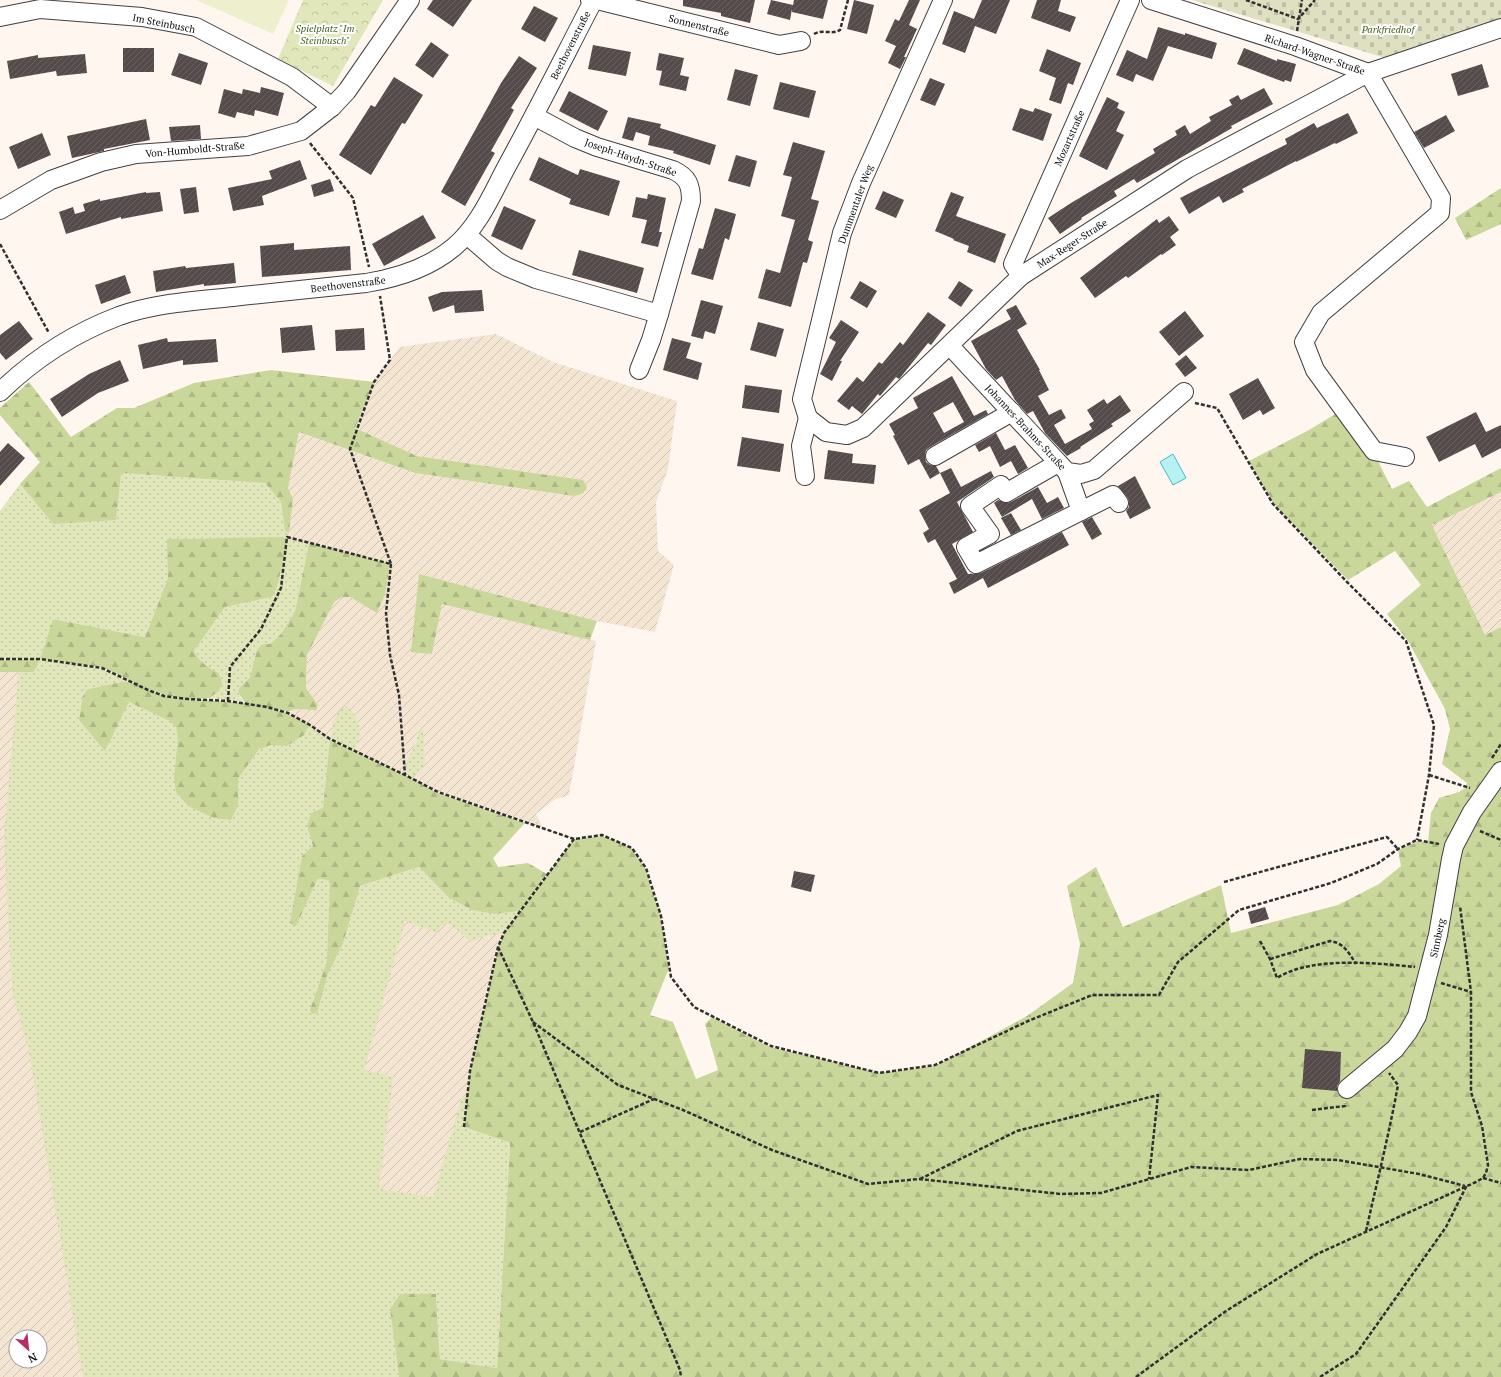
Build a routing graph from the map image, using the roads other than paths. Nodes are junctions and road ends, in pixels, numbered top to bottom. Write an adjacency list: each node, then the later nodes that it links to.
1 (410, 0): 12 (street, Von-Humboldt-Straße)
2 (590, 0): 13 (street, Beethovenstraße)
3 (597, 0): 10 (street, Sonnenstraße)
4 (943, 0): 23 (street, Dummentaler Weg)
5 (1130, 0): 16 (street, Mozartstraße)
6 (1151, 0): 11 (street, Richard-Wagner-Straße)
7 (25, 6): 8 (street, Im Steinbusch); 12 (street, Im Steinbusch)
8 (0, 17)
9 (1501, 28): 11 (street, Richard-Wagner-Straße)
10 (801, 41)
11 (1368, 74): 16 (street, Max-Reger-Straße); 25 (street)
12 (332, 107): 14 (street, Von-Humboldt-Straße)
13 (534, 116): 15 (street, Beethovenstraße); 17 (street, Joseph-Haydn-Straße)
14 (0, 210)
15 (467, 235): 17 (street); 20 (street, Beethovenstraße)
16 (1021, 276): 18 (street, Max-Reger-Straße)
17 (659, 314): 19 (street, Joseph-Haydn-Straße)
18 (950, 346): 22 (street, Johannes-Brahms-Straße); 23 (street, Max-Reger-Straße)
19 (639, 370)
20 (0, 392)
21 (1179, 395): 26 (street, Johannes-Brahms-Straße)
22 (1012, 412): 24 (street); 26 (street, Johannes-Brahms-Straße)
23 (808, 418): 27 (street)
24 (935, 456)
25 (1405, 458)
26 (1063, 467): 29 (street); 29 (street)
27 (805, 476)
28 (1118, 503): 29 (street)
29 (1081, 511)
30 (1501, 771): 31 (street, Sinnberg)
31 (1347, 1089)

